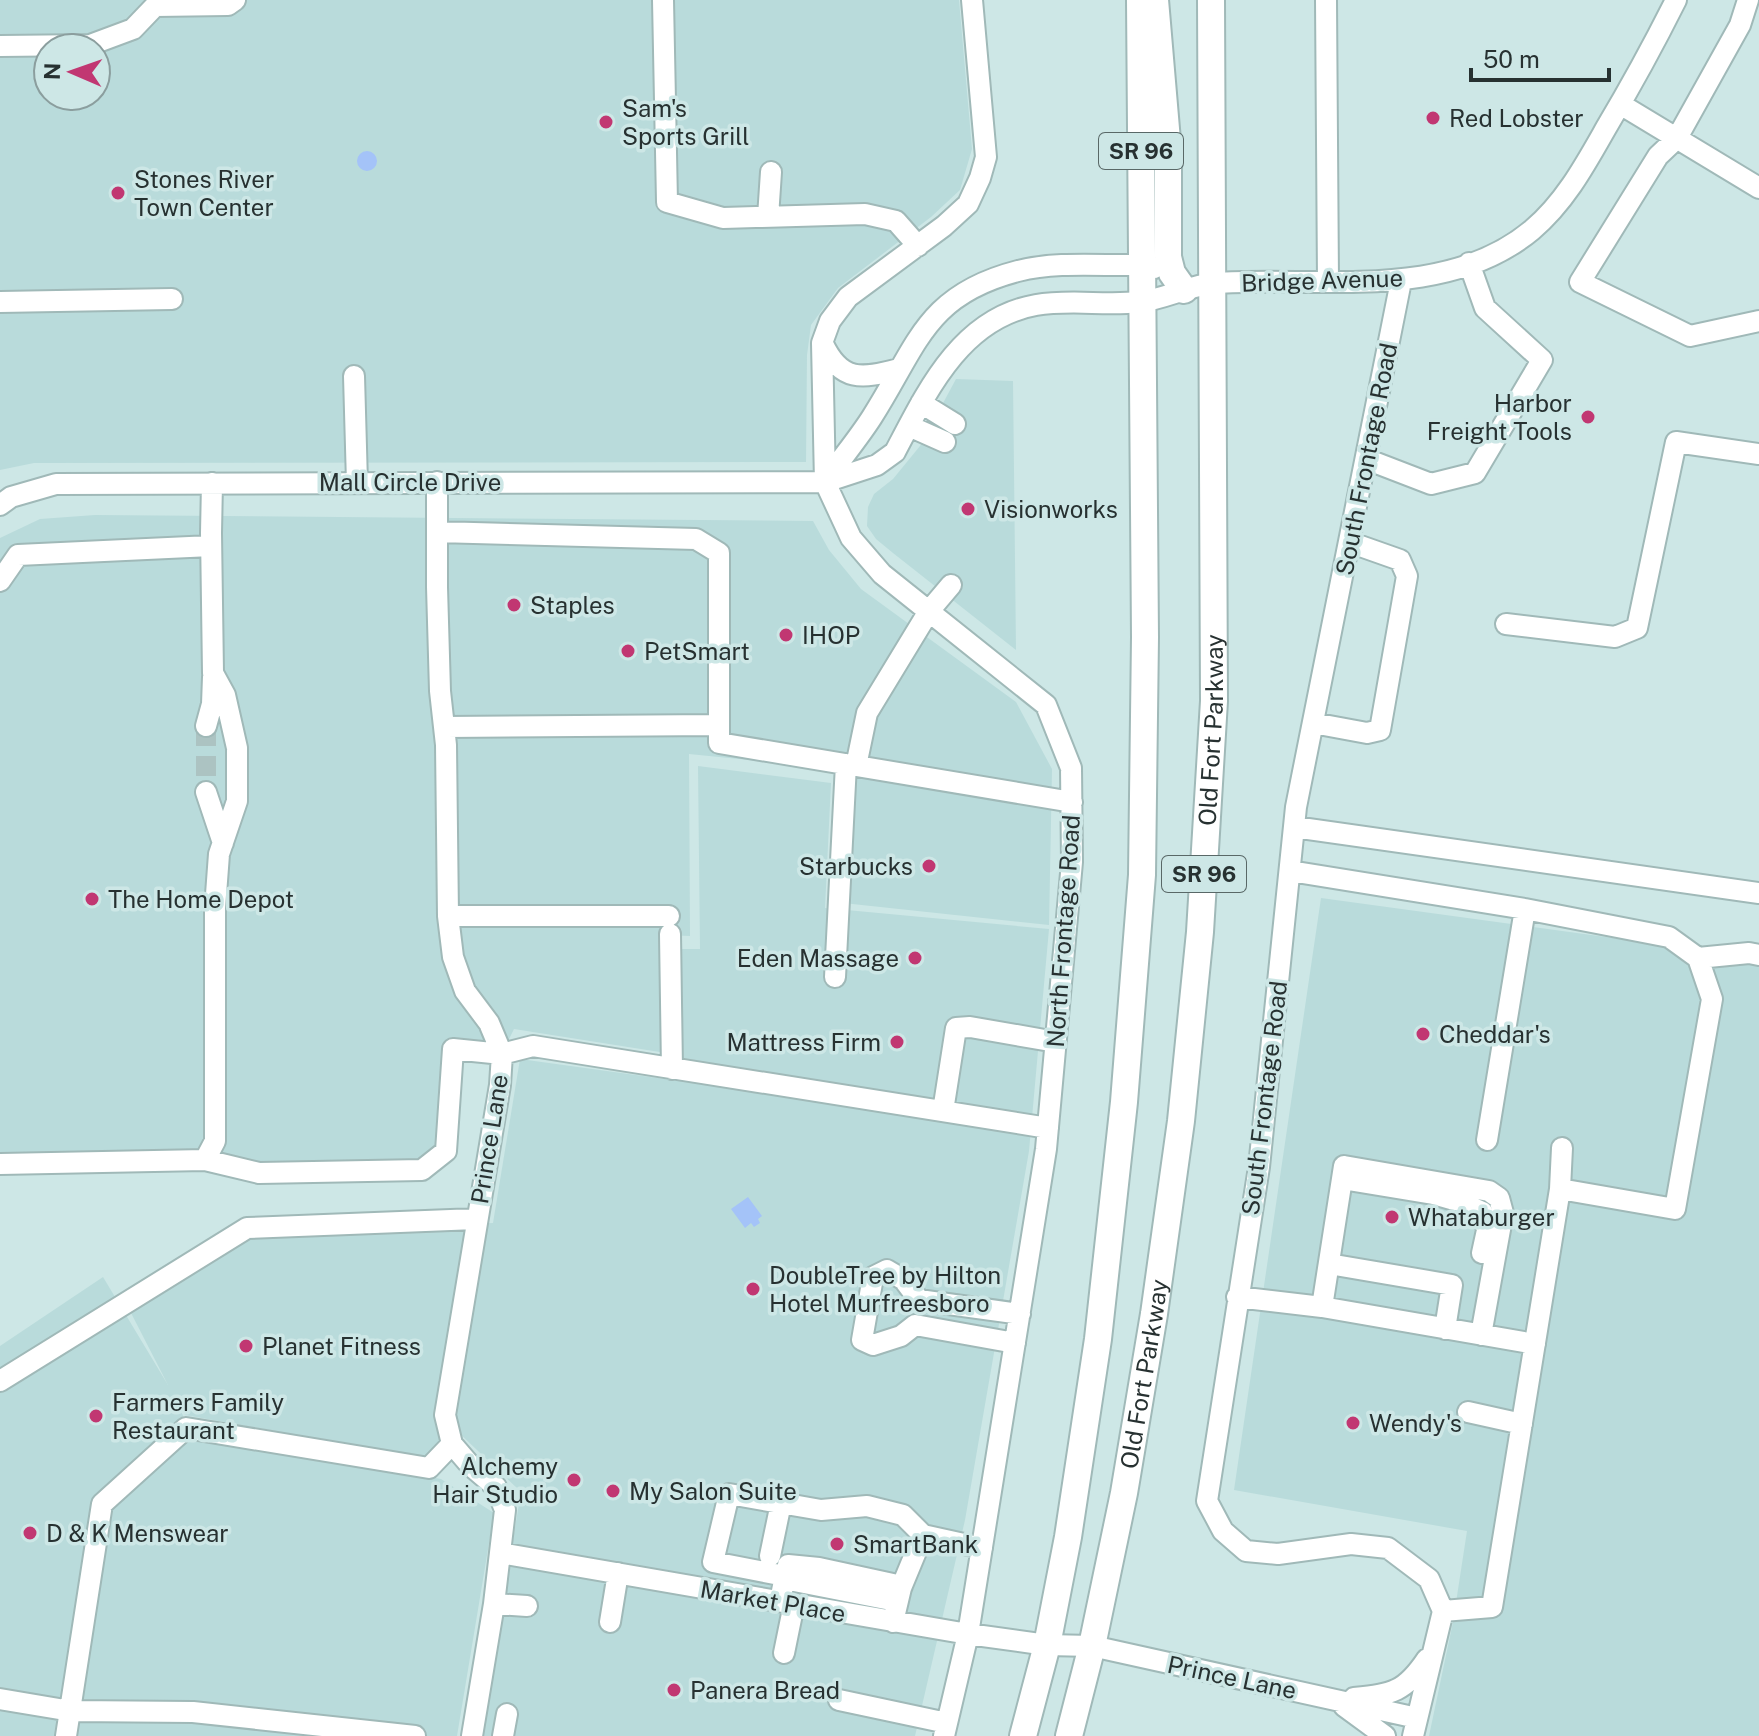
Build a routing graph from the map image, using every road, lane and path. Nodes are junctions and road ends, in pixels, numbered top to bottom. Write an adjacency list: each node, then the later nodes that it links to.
1 (235, 0): 12 (street)
2 (663, 0): 17 (street)
3 (972, 0): 18 (street, North Frontage Road)
4 (1140, 0): 20 (main road, Old Fort Parkway / SR 96)
5 (1155, 0): 22 (main road)
6 (1211, 0): 24 (main road, Old Fort Parkway / SR 96)
7 (1326, 0): 23 (street)
8 (1676, 0): 13 (street, Bridge Avenue)
9 (1748, 0): 10 (street)
10 (1740, 25): 11 (street); 14 (street)
11 (1759, 35)
12 (0, 46)
13 (1620, 104): 14 (street); 19 (street, Bridge Avenue)
14 (1677, 138): 16 (street); 28 (street)
15 (771, 172): 17 (street)
16 (1759, 188)
17 (768, 217): 18 (street)
18 (918, 246): 29 (street, North Frontage Road)
19 (1469, 263): 21 (street, Bridge Avenue); 35 (street)
20 (1141, 265): 22 (street, Mall Circle Drive); 27 (main road, Old Fort Parkway / SR 96); 30 (street, Mall Circle Drive)
21 (1401, 281): 23 (street, Bridge Avenue); 35 (street, South Frontage Road)
22 (1178, 282): 24 (street, Mall Circle Drive); 27 (street, Mall Circle Drive)
23 (1328, 282): 24 (street, Bridge Avenue)
24 (1213, 283): 107 (main road, Old Fort Parkway / SR 96)
25 (172, 299): 26 (street)
26 (0, 302)
27 (1141, 302): 32 (street, Mall Circle Drive); 106 (main road, Old Fort Parkway / SR 96)
28 (1759, 321)
29 (822, 343): 30 (street); 37 (street, North Frontage Road)
30 (899, 369): 37 (street, Mall Circle Drive)
31 (354, 376): 39 (street)
32 (921, 403): 33 (street, Mall Circle Drive); 33 (street)
33 (909, 426): 37 (street, Mall Circle Drive)
34 (1759, 454): 47 (street)
35 (1366, 459): 42 (street, South Frontage Road)
36 (437, 482): 37 (street, Mall Circle Drive); 39 (street, Mall Circle Drive); 41 (street, Prince Lane)
37 (825, 482): 46 (street, North Frontage Road)
38 (212, 483): 39 (street, Mall Circle Drive); 40 (street, Mall Circle Drive); 43 (street)
39 (357, 483)
40 (0, 505)
41 (437, 532): 50 (street); 52 (street, Prince Lane)
42 (1349, 542): 49 (street, South Frontage Road); 49 (street)
43 (211, 546): 44 (street); 48 (street)
44 (0, 581)
45 (951, 585): 46 (street)
46 (929, 611): 53 (street); 55 (street, North Frontage Road)
47 (1506, 624)
48 (213, 673): 51 (street); 57 (street)
49 (1313, 723): 56 (street, South Frontage Road)
50 (717, 725): 52 (street); 53 (street)
51 (206, 726)
52 (445, 727): 61 (street, Prince Lane)
53 (851, 765): 55 (street); 64 (street)
54 (206, 792): 57 (street)
55 (1072, 802): 65 (street, North Frontage Road)
56 (1294, 827): 58 (street, South Frontage Road); 59 (street)
57 (223, 843): 72 (street)
58 (1290, 871): 60 (street); 78 (street, South Frontage Road)
59 (1759, 893)
60 (1525, 909): 63 (street); 70 (street)
61 (448, 916): 66 (street, Prince Lane); 67 (street)
62 (1759, 955): 63 (street)
63 (1698, 958): 75 (street)
64 (835, 977)
65 (1056, 1042): 68 (street); 69 (street, North Frontage Road)
66 (502, 1054): 67 (street); 72 (street); 76 (street, Prince Lane)
67 (672, 1069): 68 (street)
68 (943, 1111): 69 (street)
69 (1048, 1128): 80 (street, North Frontage Road)
70 (1487, 1140)
71 (1562, 1148): 75 (street)
72 (205, 1160): 73 (street)
73 (0, 1164)
74 (1342, 1179): 77 (street); 82 (street); 82 (street)
75 (1560, 1189): 84 (street)
76 (476, 1219): 85 (street); 88 (street, Prince Lane)
77 (1329, 1264): 79 (street); 81 (street)
78 (1237, 1297): 79 (street); 102 (street, South Frontage Road)
79 (1322, 1307): 81 (street)
80 (1020, 1314): 83 (street, North Frontage Road); 83 (street)
81 (1445, 1329): 82 (street)
82 (1482, 1330): 84 (street)
83 (1015, 1343): 91 (street, North Frontage Road)
84 (1535, 1344): 87 (street)
85 (0, 1381)
86 (1468, 1412): 87 (street)
87 (1522, 1424): 102 (street)
88 (452, 1444): 92 (street); 113 (street)
89 (781, 1503): 90 (street); 93 (street); 94 (street)
90 (923, 1535): 91 (street); 98 (street)
91 (982, 1548): 105 (street, North Frontage Road)
92 (500, 1553): 95 (street, Market Place); 100 (street)
93 (770, 1556)
94 (713, 1562): 96 (street); 97 (street)
95 (618, 1573): 97 (street, Market Place); 103 (street)
96 (785, 1575): 98 (street); 99 (street)
97 (708, 1588): 99 (street, Market Place)
98 (899, 1594): 104 (street)
99 (787, 1602): 104 (street, Market Place); 109 (street)
100 (494, 1604): 101 (street); 119 (street)
101 (527, 1606)
102 (1443, 1611): 108 (street)
103 (610, 1622)
104 (893, 1622): 105 (street, Market Place)
105 (968, 1634): 106 (street, Market Place); 116 (street, North Frontage Road)
106 (1047, 1645): 107 (street, Prince Lane); 121 (main road, Old Fort Parkway / SR 96)
107 (1092, 1646): 112 (street, Prince Lane); 122 (main road, Old Fort Parkway / SR 96)
108 (1434, 1649): 112 (street); 115 (street)
109 (784, 1653)
110 (0, 1699): 113 (street)
111 (839, 1700): 116 (street)
112 (1334, 1700): 115 (street, Prince Lane); 123 (street)
113 (71, 1711): 117 (street); 118 (street)
114 (507, 1714): 120 (street)
115 (1415, 1727)
116 (945, 1730)
117 (66, 1736)
118 (415, 1736)
119 (472, 1736)
120 (503, 1736)
121 (1023, 1736)
122 (1069, 1736)
123 (1385, 1736)

